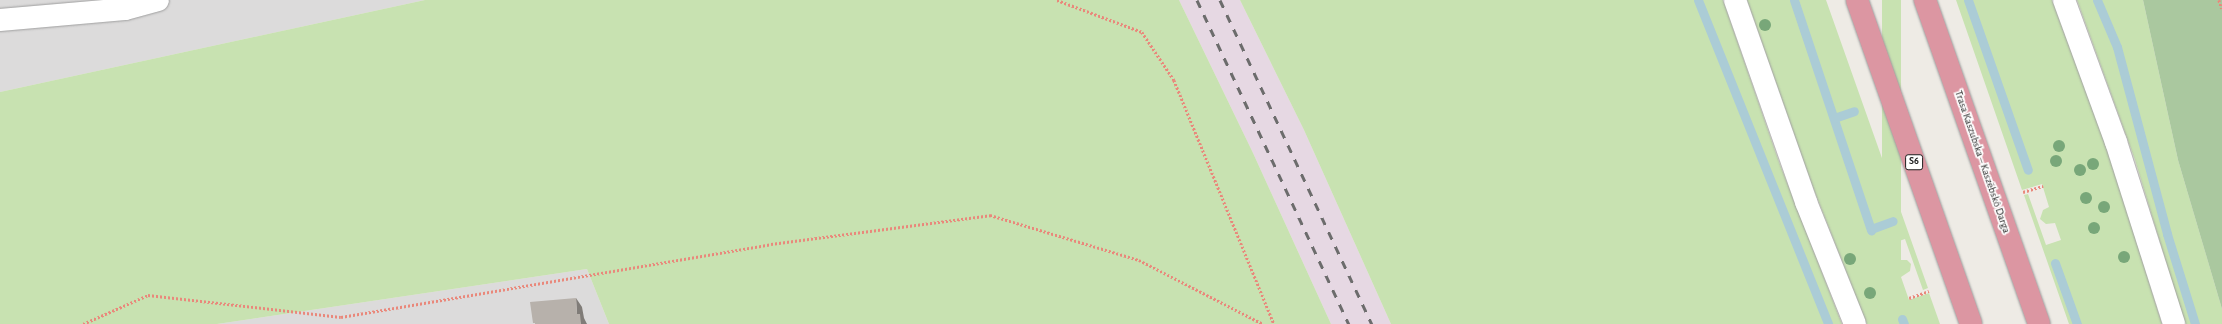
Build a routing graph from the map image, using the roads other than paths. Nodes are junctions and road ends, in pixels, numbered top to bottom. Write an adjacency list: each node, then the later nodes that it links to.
1 (1735, 0): 7 (street)
2 (1857, 0): 8 (highway, S6)
3 (1925, 0): 9 (highway, Trasa Kaszubska – Kaszëbskô Darga)
4 (2064, 0): 10 (street)
5 (154, 1): 6 (street)
6 (0, 20)
7 (1855, 324)
8 (1971, 324)
9 (2039, 324)
10 (2174, 324)

